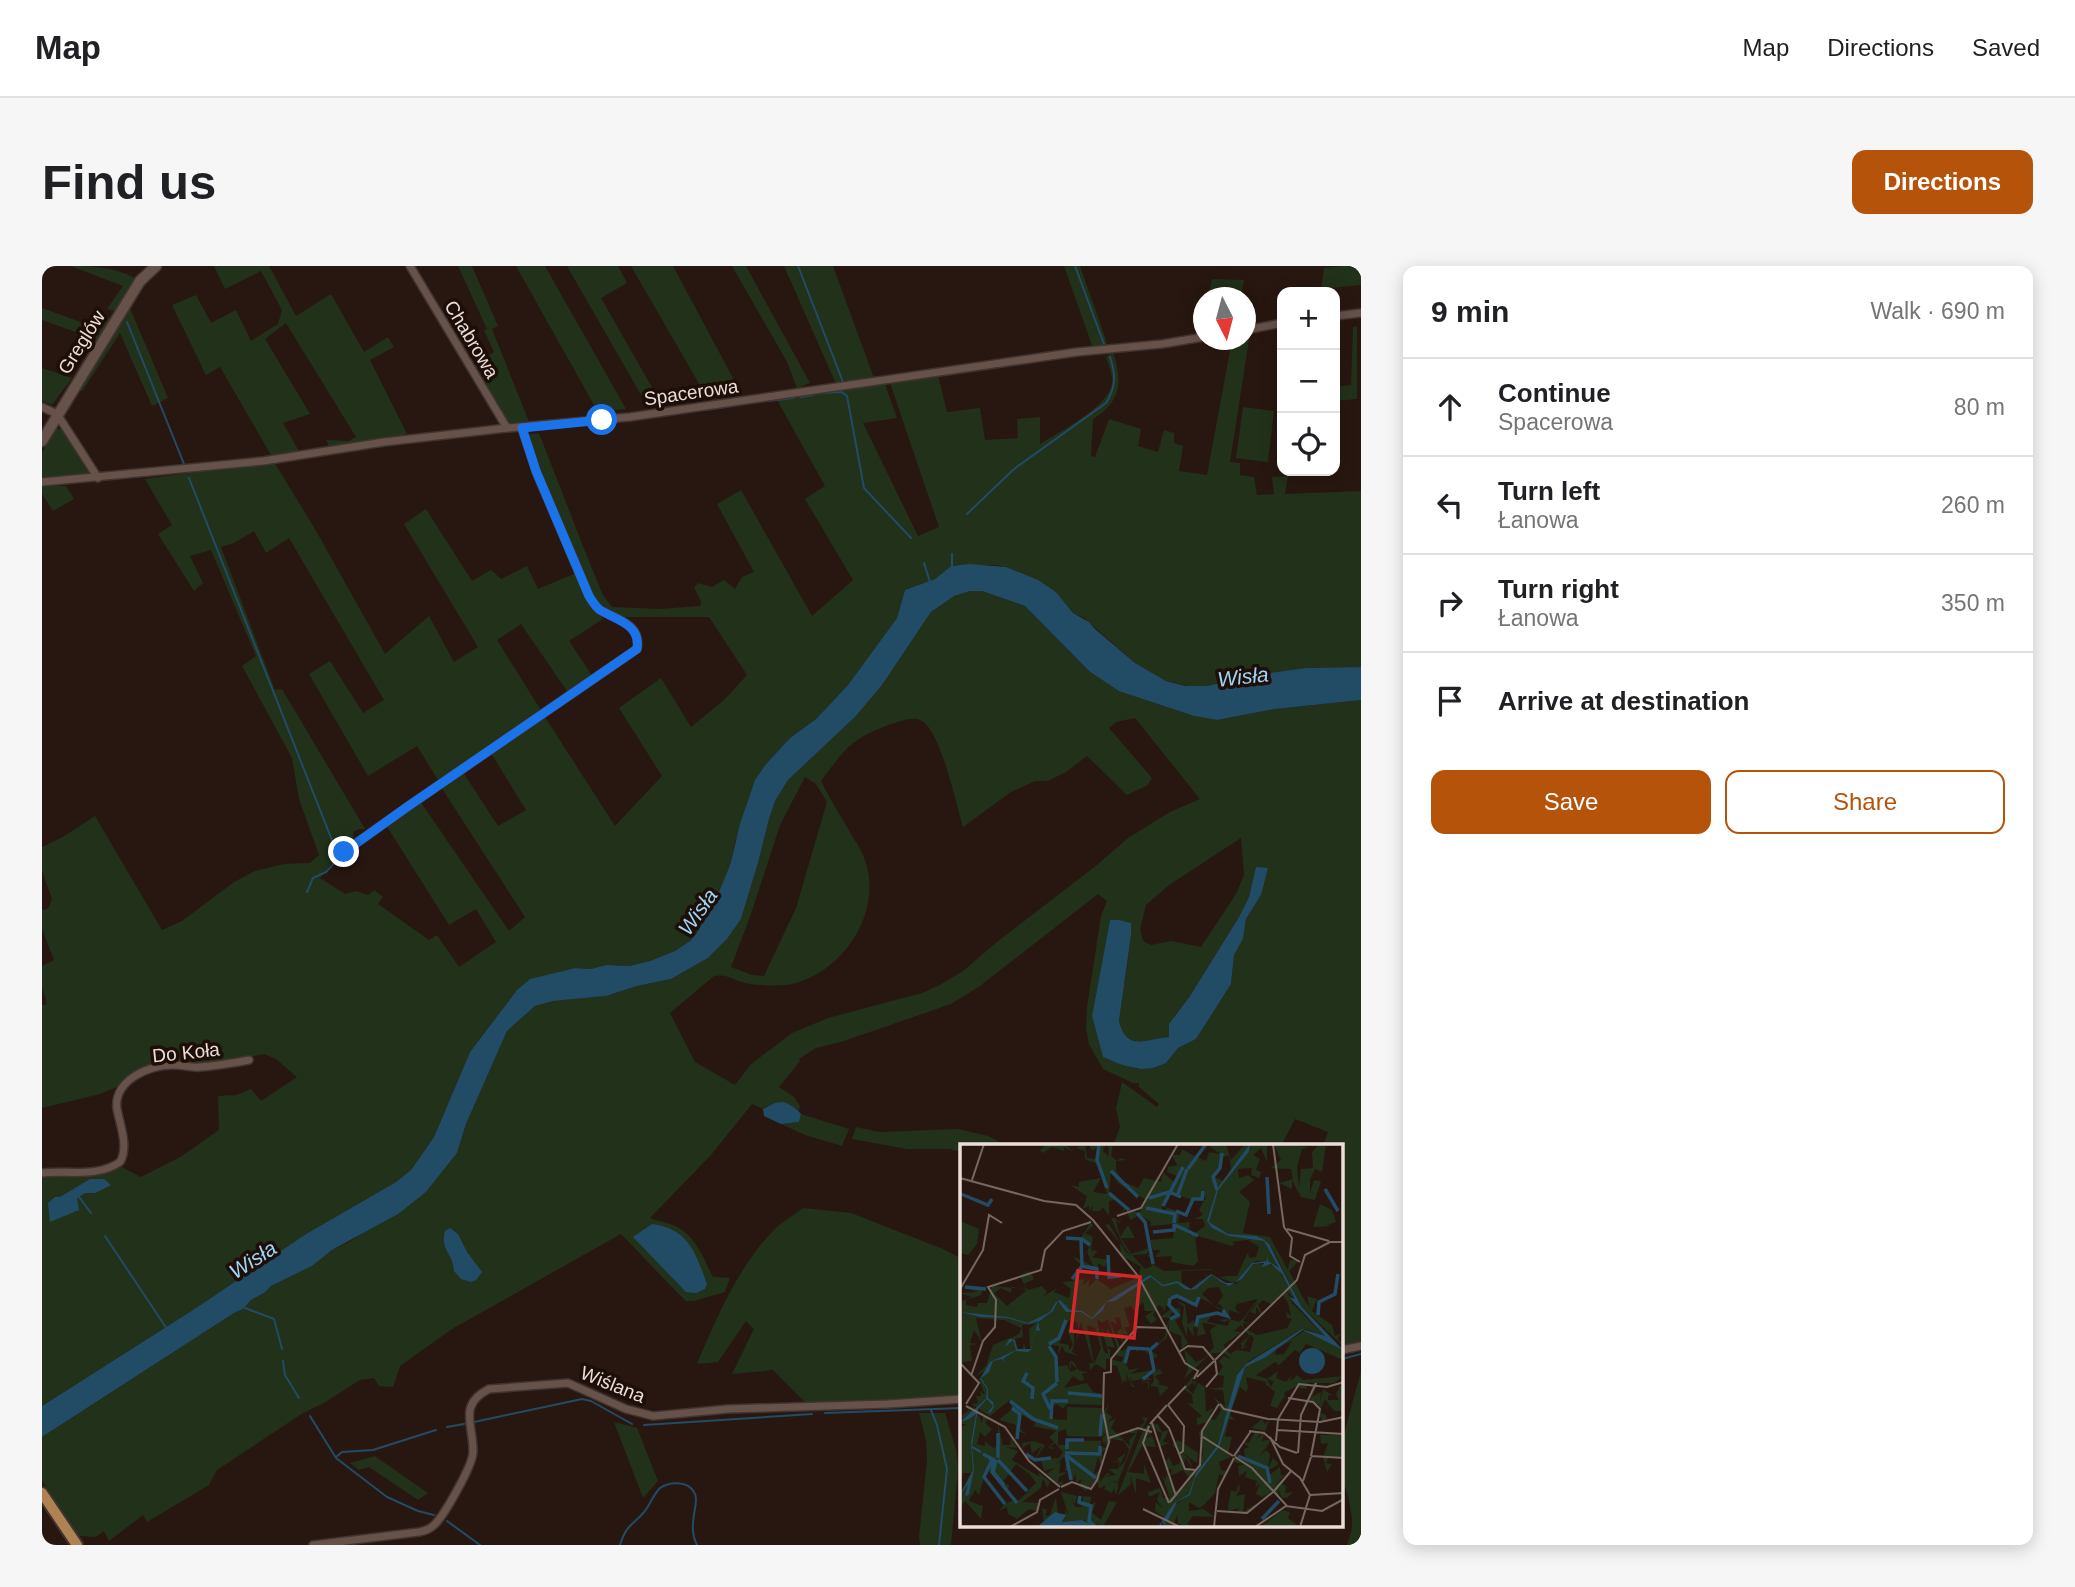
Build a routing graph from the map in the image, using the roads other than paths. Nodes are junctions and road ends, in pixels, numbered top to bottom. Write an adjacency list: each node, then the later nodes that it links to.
1 (156, 266): 9 (street, Greglów)
2 (410, 266): 10 (street, Chabrowa)
3 (1361, 313): 4 (street)
4 (1340, 315)
5 (1277, 324): 6 (street)
6 (1256, 328)
7 (1193, 339): 11 (street, Spacerowa)
8 (42, 407): 9 (street)
9 (57, 414): 12 (street, Greglów); 13 (street)
10 (507, 428): 11 (street, Spacerowa); 13 (street, Spacerowa)
11 (522, 428): 15 (street)
12 (42, 441)
13 (98, 478): 14 (street, Spacerowa)
14 (42, 482)
15 (344, 852)
16 (248, 1060): 17 (street, Do Koła)
17 (42, 1173)
18 (960, 1399): 21 (street, Wiślana)
19 (42, 1493): 20 (main road)
20 (76, 1545)
21 (313, 1545)

